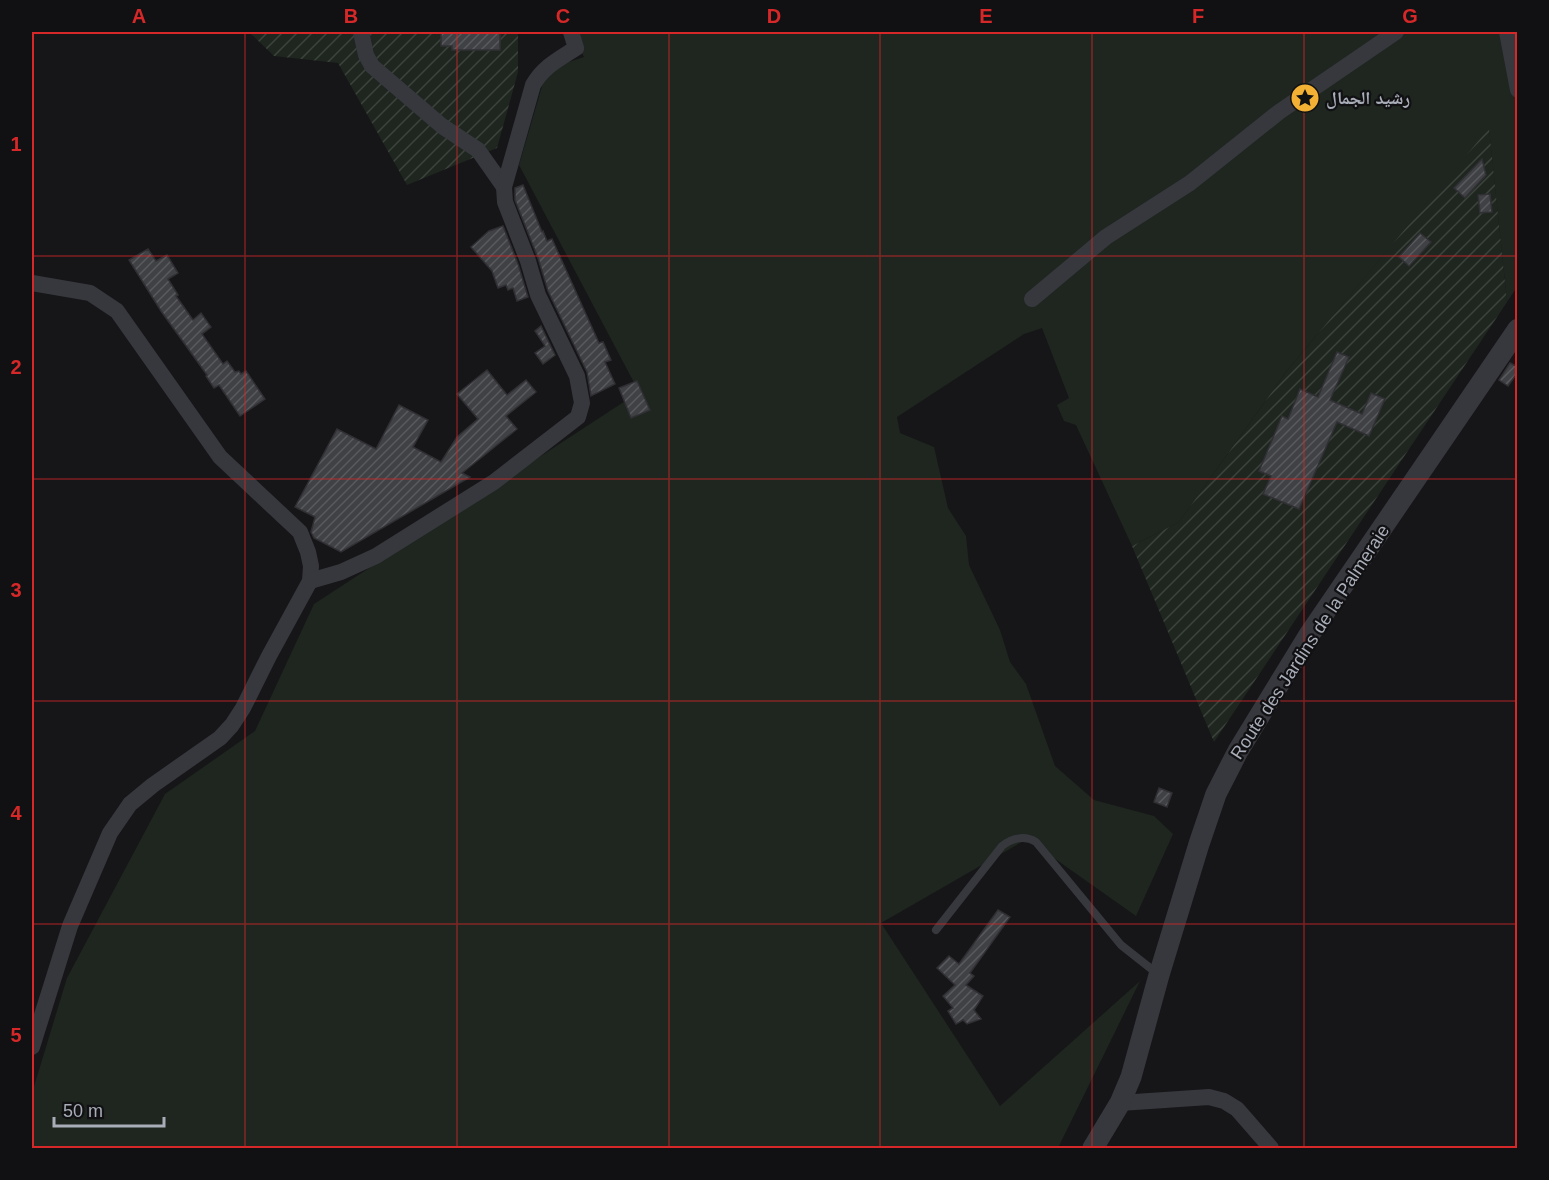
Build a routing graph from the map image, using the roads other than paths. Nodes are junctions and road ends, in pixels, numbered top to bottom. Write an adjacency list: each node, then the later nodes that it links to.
1 (361, 32): 6 (street)
2 (571, 32): 6 (street)
3 (1396, 32): 8 (street)
4 (1508, 32): 5 (street)
5 (1518, 90)
6 (504, 187): 10 (street)
7 (32, 283): 10 (street)
8 (1032, 299)
9 (1518, 329): 12 (street, Route des Jardins de la Palmeraie)
10 (310, 581): 13 (street)
11 (936, 930): 12 (lane)
12 (1159, 975): 14 (street, Route des Jardins de la Palmeraie)
13 (32, 1047)
14 (1120, 1102): 15 (street, Route des Jardins de la Palmeraie); 16 (street)
15 (1093, 1149)
16 (1271, 1149)

